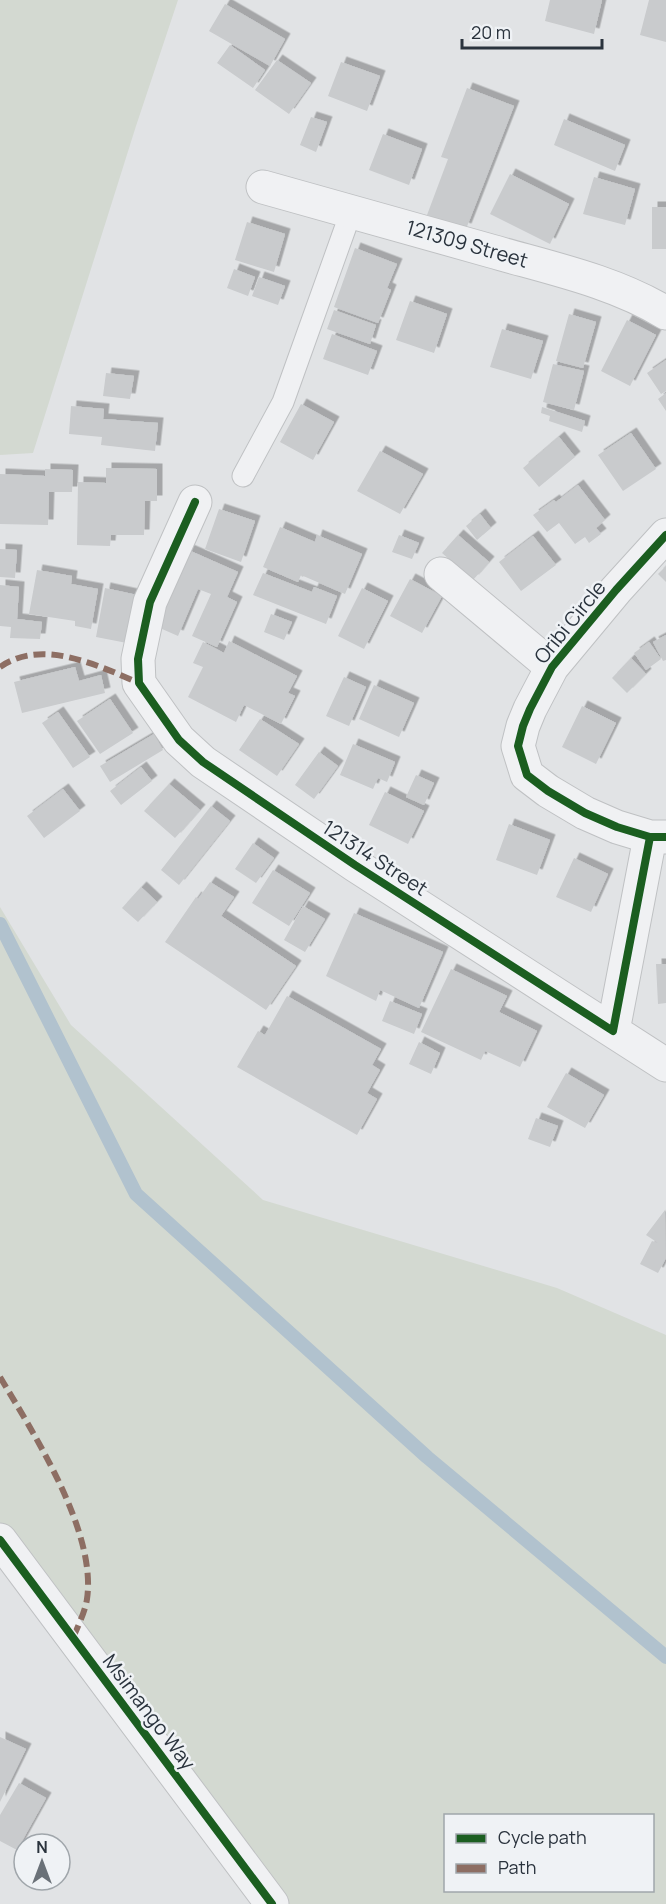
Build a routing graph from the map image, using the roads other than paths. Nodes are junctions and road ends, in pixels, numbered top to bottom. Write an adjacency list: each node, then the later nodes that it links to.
1 (263, 187): 2 (street, 121309 Street)
2 (351, 212): 3 (street, 121309 Street); 4 (lane)
3 (666, 314)
4 (243, 476)
5 (195, 502): 10 (street, 121314 Street)
6 (666, 535): 8 (street, Oribi Circle)
7 (441, 574): 8 (street)
8 (552, 667): 9 (street, Oribi Circle)
9 (658, 837): 10 (street)
10 (613, 1031): 11 (street, 121314 Street)
11 (666, 1065)
12 (0, 1540): 13 (street, Msimango Way)
13 (272, 1904)

